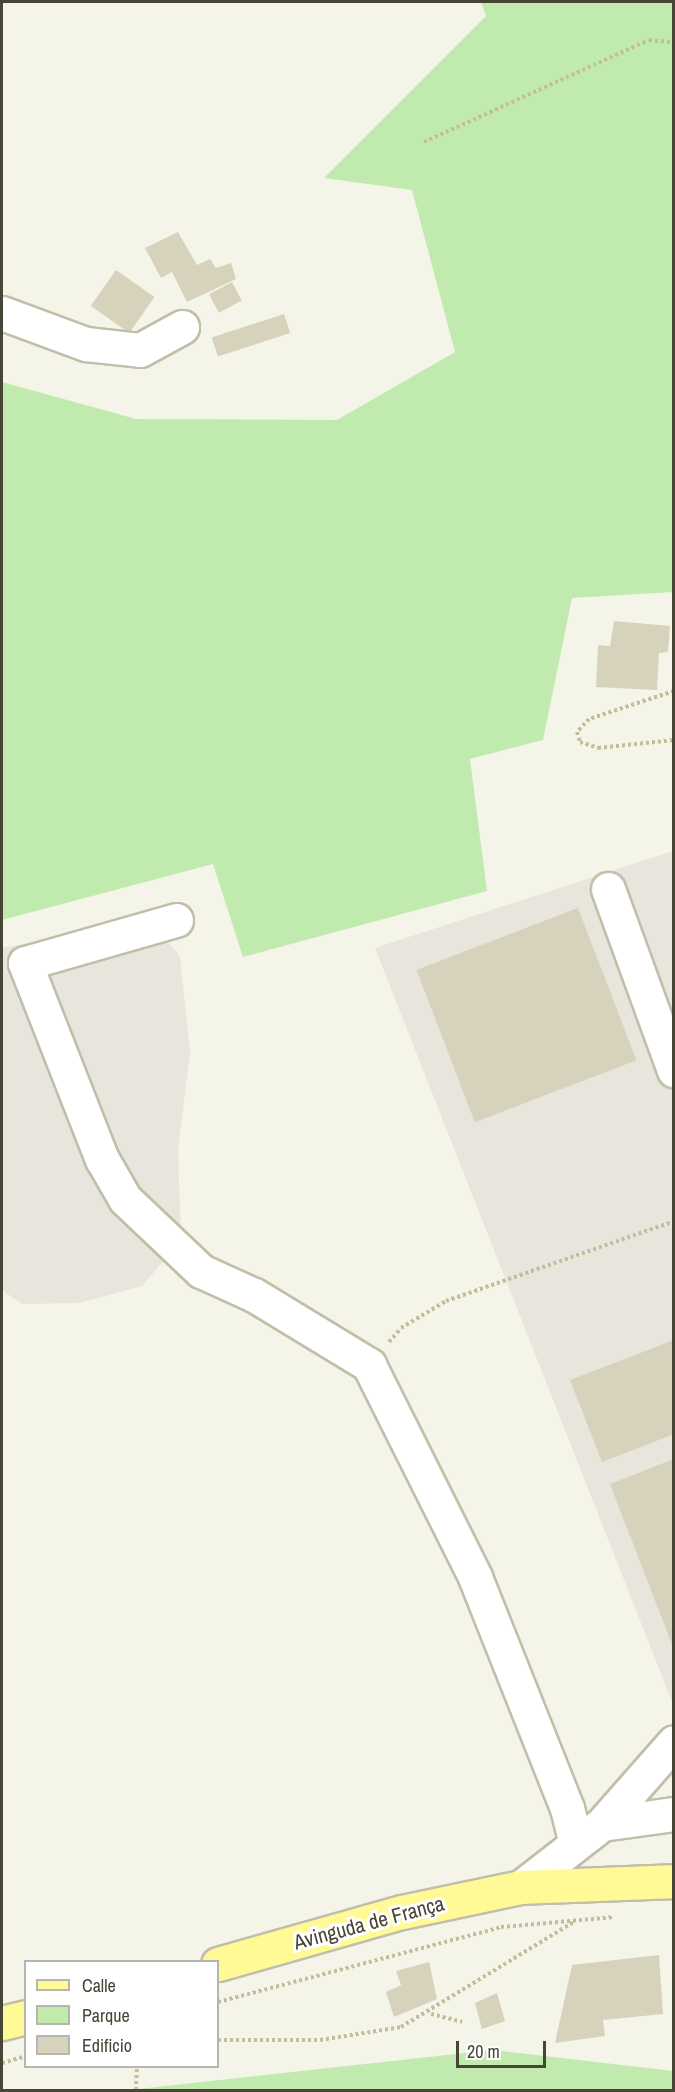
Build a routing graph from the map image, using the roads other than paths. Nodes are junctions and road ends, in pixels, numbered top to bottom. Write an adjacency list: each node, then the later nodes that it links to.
1 (2, 313): 2 (street)
2 (182, 327)
3 (609, 889): 5 (street)
4 (176, 920): 9 (street)
5 (674, 1070)
6 (671, 1745): 8 (street)
7 (674, 1814): 8 (street, Avinguda de França)
8 (602, 1824): 9 (street, Avinguda de França)
9 (576, 1844): 11 (street, Avinguda de França)
10 (674, 1881): 11 (main road, Avinguda de França)
11 (521, 1887): 12 (main road, Avinguda de França)
12 (219, 1964)

